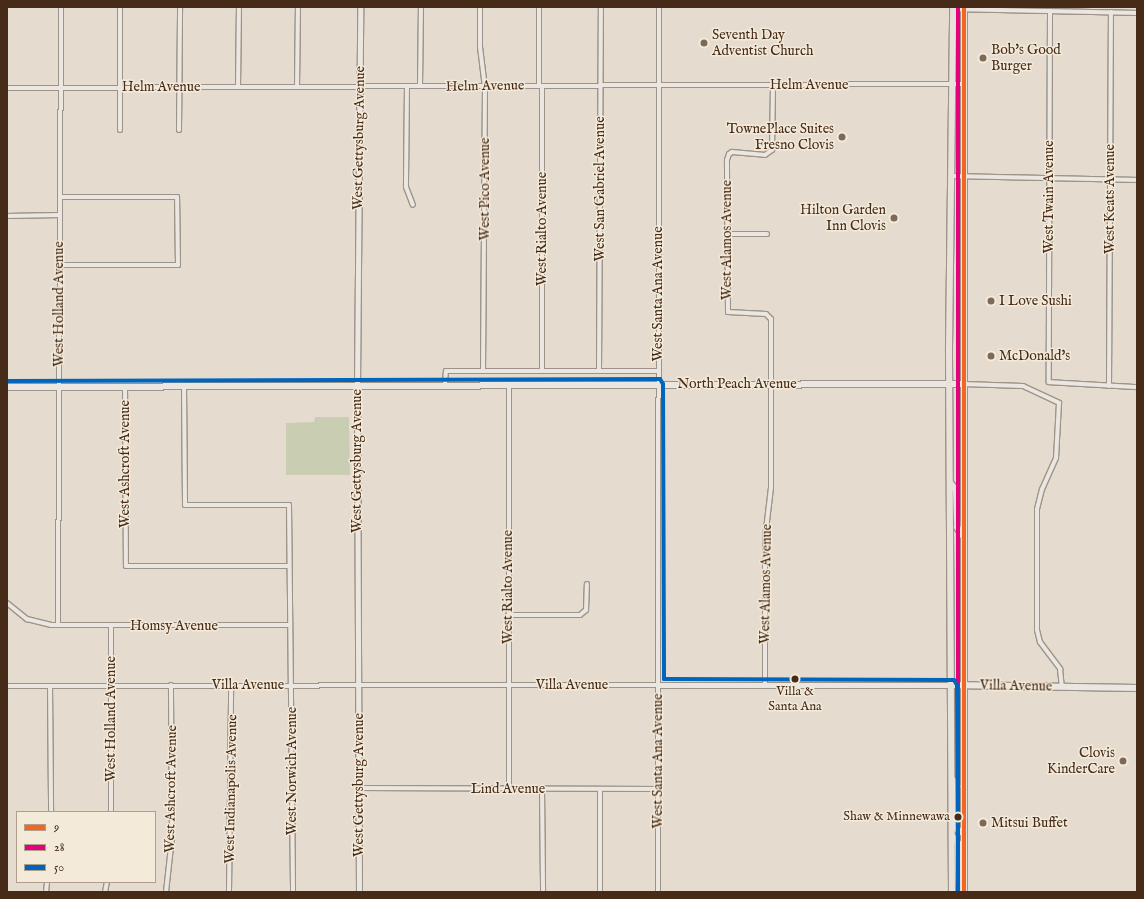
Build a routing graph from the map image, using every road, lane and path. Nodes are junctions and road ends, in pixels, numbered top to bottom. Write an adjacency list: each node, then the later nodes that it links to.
1 (61, 7): 29 (street, West Holland Avenue)
2 (120, 7): 30 (street)
3 (180, 7): 20 (street)
4 (239, 7): 31 (street)
5 (298, 7): 21 (street)
6 (360, 7): 22 (street, West Gettysburg Avenue)
7 (421, 7): 24 (street)
8 (480, 7): 25 (street, West Pico Avenue)
9 (539, 7): 26 (street, West Rialto Avenue)
10 (601, 7): 27 (street, West San Gabriel Avenue)
11 (659, 7): 19 (street, West Santa Ana Avenue)
12 (953, 8): 13 (street); 17 (main road)
13 (964, 8): 14 (street); 18 (main road)
14 (1050, 11): 15 (street); 37 (street, West Twain Avenue)
15 (1111, 12): 16 (street); 38 (street, West Keats Avenue)
16 (1137, 13)
17 (952, 84): 18 (street, Helm Avenue); 28 (street, Helm Avenue); 35 (main road)
18 (963, 84): 36 (main road)
19 (659, 85): 27 (street, Helm Avenue); 28 (street, Helm Avenue); 50 (street, West Santa Ana Avenue)
20 (179, 86): 30 (street, Helm Avenue); 31 (street, Helm Avenue); 34 (street)
21 (297, 86): 22 (street, Helm Avenue); 31 (street, Helm Avenue)
22 (360, 86): 23 (street, Helm Avenue); 56 (street, West Gettysburg Avenue)
23 (407, 86): 24 (street, Helm Avenue); 41 (street)
24 (420, 86): 25 (street, Helm Avenue)
25 (486, 86): 26 (street, Helm Avenue); 48 (street, West Pico Avenue)
26 (540, 86): 27 (street, Helm Avenue); 49 (street, West Rialto Avenue)
27 (601, 86): 47 (street, West San Gabriel Avenue)
28 (773, 86): 44 (street, West Alamos Avenue)
29 (60, 87): 30 (street, Helm Avenue); 32 (street, Helm Avenue); 40 (street, West Holland Avenue)
30 (120, 87): 33 (street)
31 (238, 87)
32 (7, 88)
33 (120, 130)
34 (179, 130)
35 (952, 176): 36 (street); 54 (main road)
36 (963, 176): 37 (street); 55 (main road)
37 (1049, 178): 38 (street); 61 (street, West Twain Avenue)
38 (1110, 180): 39 (street); 61 (street, West Keats Avenue)
39 (1137, 180)
40 (60, 197): 42 (street, West Holland Avenue); 46 (street)
41 (413, 205)
42 (60, 215): 43 (street); 46 (street, West Holland Avenue)
43 (7, 216)
44 (727, 234): 45 (street); 53 (street, West Alamos Avenue)
45 (767, 234)
46 (60, 265): 58 (street, West Holland Avenue)
47 (600, 370): 49 (street); 50 (street)
48 (483, 371): 49 (street); 51 (street)
49 (542, 371)
50 (657, 371): 52 (street, West Santa Ana Avenue)
51 (445, 384): 56 (main road, North Peach Avenue); 57 (main road, North Peach Avenue)
52 (657, 384): 53 (main road, North Peach Avenue); 57 (main road, North Peach Avenue); 78 (street, West Santa Ana Avenue)
53 (771, 384): 54 (main road, North Peach Avenue); 79 (street, West Alamos Avenue)
54 (949, 384): 55 (main road, North Peach Avenue); 64 (main road)
55 (963, 384): 65 (main road); 85 (street)
56 (357, 385): 60 (main road, North Peach Avenue); 76 (street, West Gettysburg Avenue)
57 (508, 385): 69 (street, West Rialto Avenue)
58 (59, 386): 59 (main road, North Peach Avenue); 62 (main road, North Peach Avenue); 70 (street, West Holland Avenue)
59 (125, 386): 60 (main road, North Peach Avenue); 66 (street, West Ashcroft Avenue)
60 (184, 386): 66 (street, West Norwich Avenue)
61 (1109, 386): 63 (street)
62 (7, 387)
63 (1137, 387)
64 (951, 484): 65 (main road); 80 (main road)
65 (962, 535): 84 (main road)
66 (289, 566): 71 (street, West Norwich Avenue)
67 (587, 584): 69 (street)
68 (7, 603): 70 (street, Homsy Avenue)
69 (508, 615): 77 (street, West Rialto Avenue)
70 (58, 625): 72 (street, Homsy Avenue)
71 (289, 625): 72 (street, Homsy Avenue); 73 (street, West Norwich Avenue)
72 (111, 626): 83 (street, West Holland Avenue)
73 (292, 684): 75 (street, Villa Avenue); 76 (street, Villa Avenue); 99 (street, West Norwich Avenue)
74 (171, 685): 75 (street, Villa Avenue); 83 (street, Villa Avenue); 97 (street, West Ashcroft Avenue)
75 (231, 685): 98 (street, West Indianapolis Avenue)
76 (358, 685): 77 (street, Villa Avenue); 88 (street, West Gettysburg Avenue)
77 (508, 685): 78 (street, Villa Avenue); 89 (street, West Rialto Avenue)
78 (658, 685): 79 (street, Villa Avenue); 92 (street, West Santa Ana Avenue)
79 (765, 685): 80 (street, Villa Avenue)
80 (951, 685): 84 (main road, Villa Avenue); 87 (main road)
81 (7, 686): 82 (street, Villa Avenue)
82 (50, 686): 83 (street, Villa Avenue); 93 (street)
83 (111, 686): 94 (street, West Holland Avenue)
84 (965, 686): 85 (main road, Villa Avenue); 95 (main road)
85 (1062, 687): 86 (main road, Villa Avenue)
86 (1137, 688)
87 (952, 779): 95 (main road); 96 (main road)
88 (359, 788): 89 (street, Lind Avenue); 100 (street, West Gettysburg Avenue)
89 (509, 789): 90 (street, Lind Avenue)
90 (542, 789): 91 (street, Lind Avenue); 101 (street)
91 (600, 789): 92 (street, Lind Avenue); 102 (street)
92 (658, 789): 103 (street, West Santa Ana Avenue)
93 (50, 811)
94 (111, 811)
95 (963, 833): 106 (main road)
96 (952, 836): 104 (main road); 105 (main road)
97 (166, 892)
98 (229, 892)
99 (293, 892)
100 (359, 892)
101 (543, 892)
102 (600, 892)
103 (658, 892)
104 (952, 892)
105 (959, 892)
106 (964, 892)

